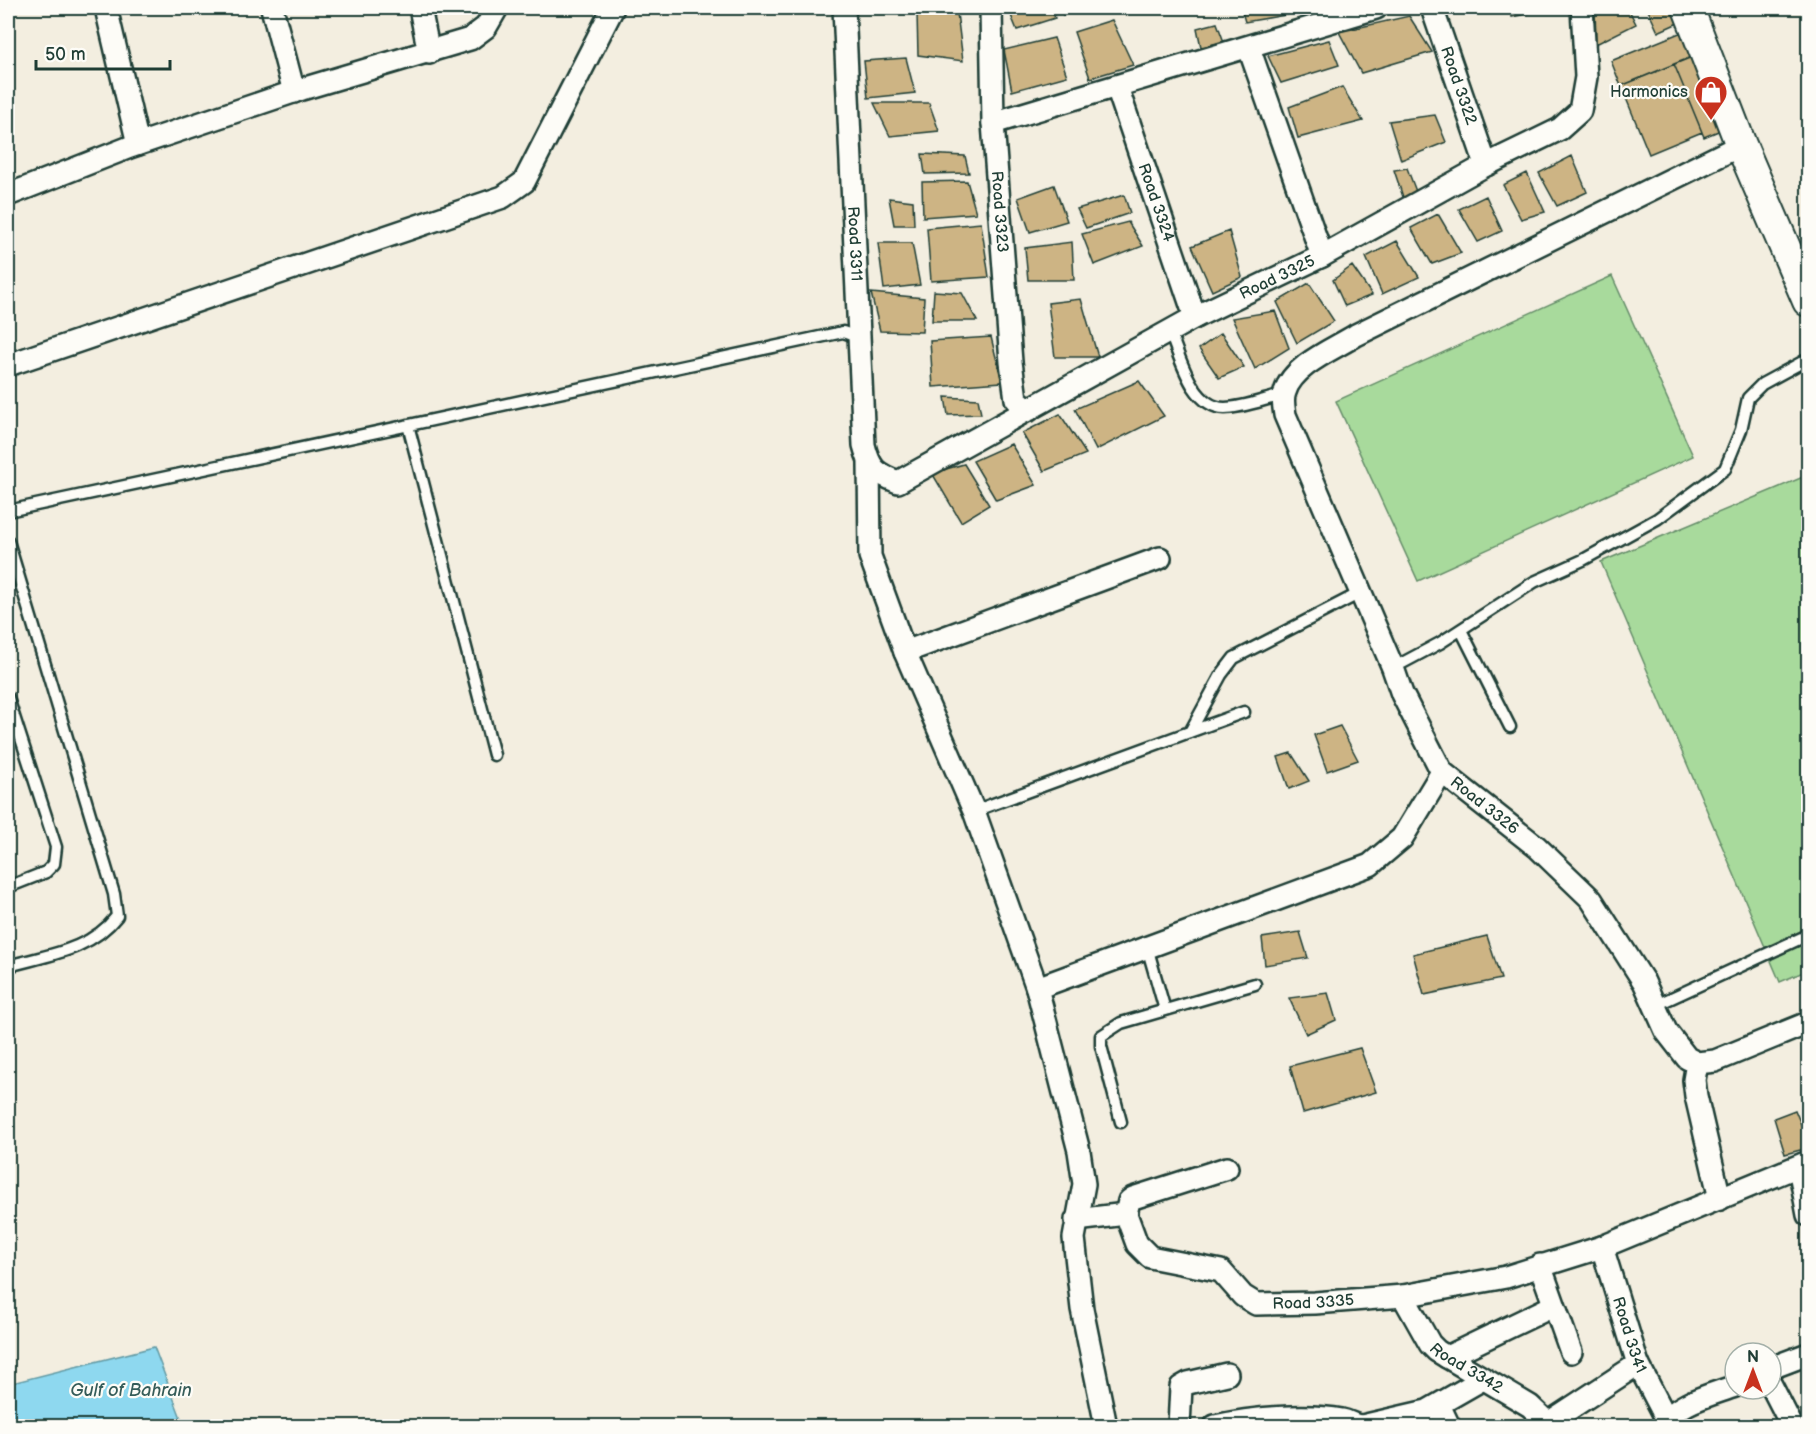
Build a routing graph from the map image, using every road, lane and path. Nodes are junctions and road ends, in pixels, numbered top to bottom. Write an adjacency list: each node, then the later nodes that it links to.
1 (106, 8): 17 (street)
2 (272, 8): 15 (street)
3 (420, 8): 13 (street)
4 (497, 8): 13 (street)
5 (613, 8): 27 (street)
6 (844, 8): 25 (street, Road 3311)
7 (991, 8): 16 (street, Road 3323)
8 (1376, 8): 12 (street)
9 (1432, 8): 19 (street, Road 3322)
10 (1582, 8): 19 (street, Road 3325)
11 (1688, 8): 18 (street)
12 (1249, 48): 14 (street); 21 (street)
13 (429, 52): 15 (street)
14 (1117, 87): 16 (street); 23 (street, Road 3324)
15 (294, 92): 17 (street)
16 (993, 123): 29 (street, Road 3323)
17 (138, 144): 20 (street)
18 (1742, 145): 22 (street); 28 (street)
19 (1486, 165): 21 (street, Road 3325)
20 (8, 195)
21 (1322, 256): 23 (street, Road 3325)
22 (1809, 302)
23 (1195, 317): 24 (street, Road 3325)
24 (1170, 333): 28 (lane); 29 (street, Road 3325)
25 (861, 338): 30 (lane); 31 (street, Road 3311)
26 (1809, 359): 37 (lane)
27 (8, 365)
28 (1283, 394): 36 (street, Road 3326)
29 (1029, 410): 31 (street, Road 3325)
30 (408, 426): 32 (lane); 44 (lane)
31 (882, 473): 33 (street, Road 3311); 33 (street)
32 (8, 511)
33 (869, 534): 38 (street, Road 3311)
34 (8, 541): 50 (lane)
35 (1160, 558): 38 (street)
36 (1360, 593): 39 (street, Road 3326); 43 (lane)
37 (1461, 630): 39 (lane); 42 (lane)
38 (905, 652): 46 (street, Road 3311)
39 (1394, 668): 45 (street, Road 3326)
40 (8, 699): 47 (lane)
41 (1244, 712): 43 (lane)
42 (1510, 727)
43 (1190, 732): 46 (lane)
44 (494, 755)
45 (1442, 772): 49 (street); 53 (street, Road 3326)
46 (974, 811): 52 (street, Road 3311)
47 (8, 887)
48 (1809, 935): 53 (lane)
49 (1147, 947): 52 (street); 54 (lane)
50 (8, 966)
51 (1255, 984): 54 (lane)
52 (1037, 988): 63 (street, Road 3311)
53 (1654, 1006): 56 (street, Road 3326)
54 (1165, 1010): 57 (lane)
55 (1809, 1023): 56 (street)
56 (1706, 1062): 60 (street)
57 (1121, 1122)
58 (1804, 1165): 60 (street, Road 3335); 62 (street, Road 3335)
59 (1227, 1168): 61 (street)
60 (1720, 1199): 64 (street, Road 3335)
61 (1126, 1214): 63 (street); 66 (street, Road 3335)
62 (1809, 1215)
63 (1076, 1220): 80 (street, Road 3311)
64 (1602, 1247): 65 (street, Road 3335); 71 (street, Road 3341)
65 (1540, 1265): 66 (street, Road 3335); 67 (street)
66 (1403, 1296): 70 (street, Road 3342)
67 (1553, 1306): 68 (street); 70 (street)
68 (1571, 1352)
69 (1809, 1354): 72 (street)
70 (1447, 1358): 74 (street, Road 3342)
71 (1638, 1364): 78 (street, Road 3341); 79 (street, Road 3342)
72 (1783, 1364)
73 (1227, 1374): 81 (street)
74 (1483, 1378): 77 (street); 79 (street, Road 3342)
75 (1723, 1391): 78 (street)
76 (1779, 1401): 85 (street)
77 (1438, 1405): 83 (street); 84 (street)
78 (1664, 1422)
79 (1550, 1425)
80 (1106, 1426)
81 (1179, 1426)
82 (1215, 1426): 83 (street)
83 (1358, 1426)
84 (1449, 1426)
85 (1792, 1426)

